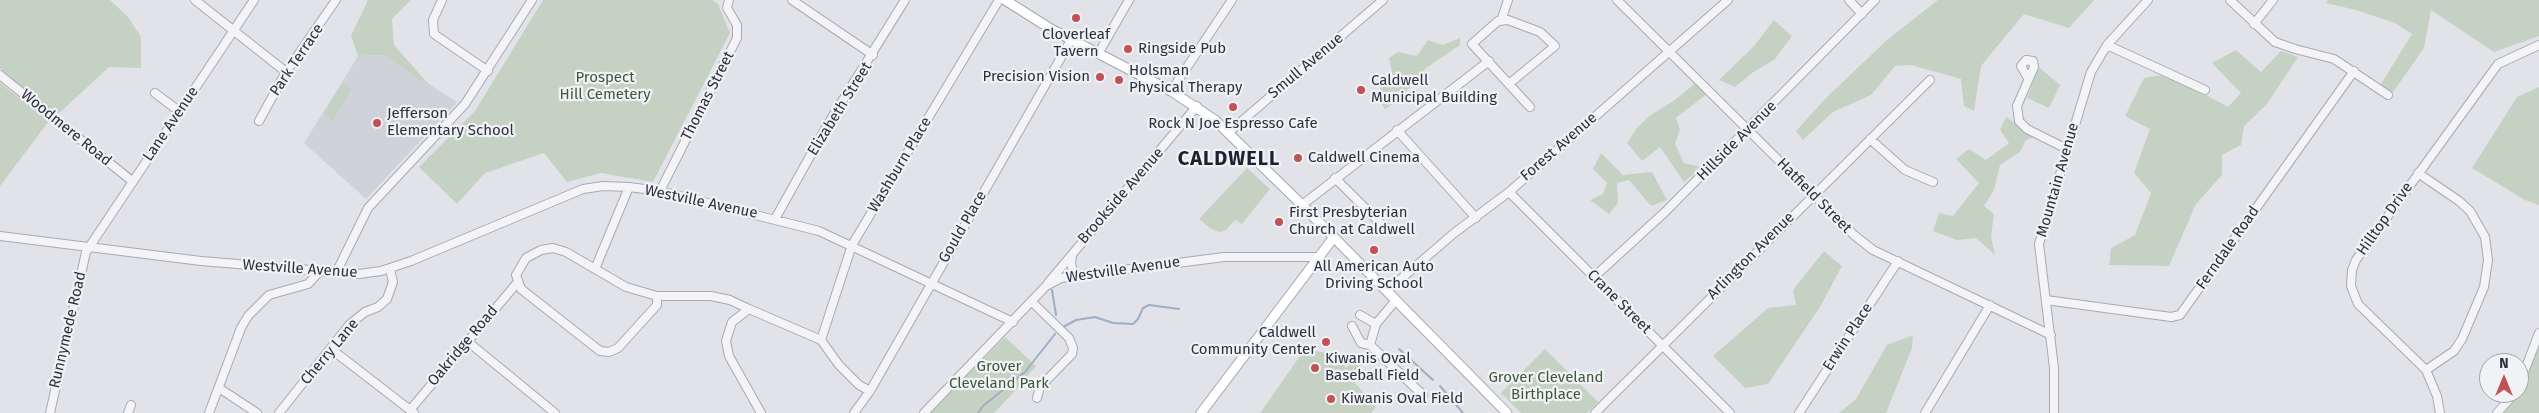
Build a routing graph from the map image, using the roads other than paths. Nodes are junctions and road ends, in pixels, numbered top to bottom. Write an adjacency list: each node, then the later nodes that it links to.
1 (195, 0): 25 (street)
2 (254, 0): 25 (street, Lane Avenue)
3 (336, 0): 35 (street, Park Terrace)
4 (442, 0): 33 (street)
5 (532, 0): 33 (street)
6 (729, 0): 58 (street, Thomas Street)
7 (792, 0): 31 (street)
8 (905, 0): 31 (street, Elizabeth Street)
9 (999, 0): 67 (street, Washburn Place)
10 (1129, 0): 30 (street)
11 (1232, 0): 41 (street)
12 (1383, 0): 50 (street, Smull Avenue)
13 (1508, 0): 23 (street)
14 (1617, 0): 29 (street, Hatfield Street)
15 (1728, 0): 29 (street, Forest Avenue)
16 (1849, 0): 22 (street)
17 (1875, 0): 22 (street, Hillside Avenue)
18 (2148, 0): 27 (street, Mountain Avenue)
19 (2230, 0): 24 (street)
20 (2273, 0): 24 (street)
21 (1010, 1): 26 (main road)
22 (1862, 14): 49 (street, Hillside Avenue)
23 (1501, 21): 32 (street); 39 (street)
24 (2254, 24): 34 (street)
25 (233, 31): 35 (street); 46 (street, Lane Avenue)
26 (1071, 40): 30 (main road); 78 (street, Gould Place)
27 (2107, 45): 40 (street); 52 (street, Mountain Avenue)
28 (2539, 45): 53 (street, Hilltop Drive)
29 (1670, 52): 49 (street, Hatfield Street); 59 (street, Forest Avenue)
30 (1098, 54): 41 (main road)
31 (873, 55): 62 (street, Elizabeth Street)
32 (1489, 61): 39 (street); 48 (street)
33 (488, 71): 75 (street)
34 (2354, 71): 43 (street); 84 (street, Ferndale Road)
35 (286, 72): 47 (street, Park Terrace)
36 (0, 75): 55 (street, Woodmere Road)
37 (2028, 78): 52 (street)
38 (1930, 80): 51 (street, Arlington Avenue)
39 (1510, 83): 45 (street)
40 (2205, 90)
41 (1170, 91): 44 (main road)
42 (155, 93): 46 (street)
43 (2388, 95)
44 (1197, 106): 50 (main road); 69 (street, Brookside Avenue)
45 (1530, 108)
46 (180, 112): 55 (street, Lane Avenue)
47 (259, 121)
48 (1397, 130): 54 (street); 63 (street)
49 (1747, 130): 60 (street, Hatfield Street); 77 (street, Hillside Avenue)
50 (1229, 132): 61 (main road)
51 (1870, 139): 56 (street); 60 (street, Arlington Avenue)
52 (2067, 149): 84 (street, Mountain Avenue)
53 (2418, 173): 99 (street, Hilltop Drive); 99 (street)
54 (1335, 178): 61 (street); 64 (street)
55 (132, 181): 68 (street, Lane Avenue)
56 (1933, 182)
57 (629, 187): 58 (street, Westville Avenue); 72 (street, Westville Avenue); 73 (street)
58 (660, 191): 62 (street, Westville Avenue)
59 (1509, 192): 63 (street, Forest Avenue); 77 (street, Crane Street)
60 (1813, 195): 71 (street, Hatfield Street); 96 (street, Arlington Avenue)
61 (1302, 205): 66 (main road)
62 (775, 218): 67 (street, Westville Avenue)
63 (1476, 218): 81 (street, Forest Avenue)
64 (1391, 230)
65 (0, 236): 68 (street, Westville Avenue)
66 (1334, 237): 70 (main road); 81 (main road)
67 (852, 245): 78 (street, Westville Avenue); 93 (street, Washburn Place)
68 (89, 248): 74 (street, Westville Avenue); 106 (street, Runnymede Road)
69 (1074, 251): 76 (street); 80 (street, Brookside Avenue)
70 (1319, 257): 76 (street, Westville Avenue); 114 (main road)
71 (1898, 261): 86 (street, Hatfield Street); 118 (street, Erwin Place)
72 (390, 269): 75 (street, Westville Avenue); 97 (street, Cherry Lane)
73 (595, 269): 79 (street); 82 (street)
74 (319, 272): 75 (street, Westville Avenue); 100 (street)
75 (336, 273)
76 (1074, 276): 80 (street, Westville Avenue)
77 (1594, 277): 96 (street, Crane Street)
78 (931, 282): 89 (street, Westville Avenue); 101 (street, Gould Place)
79 (517, 283): 82 (street); 94 (street, Oakridge Road)
80 (1046, 286): 85 (street, Westville Avenue)
81 (1387, 291): 83 (main road)
82 (657, 296): 87 (street)
83 (1396, 300): 90 (street); 115 (main road)
84 (2046, 300): 92 (street, Mountain Avenue)
85 (1032, 302): 89 (street, Westville Avenue); 103 (street)
86 (1990, 305): 92 (street, Hatfield Street); 119 (street)
87 (749, 309): 93 (street); 111 (street)
88 (1360, 315): 90 (street)
89 (1013, 322): 113 (street)
90 (1374, 328): 95 (street); 95 (street)
91 (2539, 333): 98 (street)
92 (2051, 335): 120 (street, Mountain Avenue)
93 (821, 340): 101 (street)
94 (468, 341): 105 (street, Oakridge Road); 110 (street)
95 (1370, 345): 102 (street)
96 (1662, 346): 116 (street, Arlington Avenue); 117 (street, Crane Street)
97 (331, 350): 105 (street); 109 (street, Cherry Lane)
98 (2529, 359)
99 (2426, 370): 121 (street, Hilltop Drive)
100 (219, 388): 107 (street); 108 (street)
101 (870, 392): 112 (street, Gould Place)
102 (1422, 396)
103 (1036, 398)
104 (2506, 403): 122 (street)
105 (412, 411)
106 (50, 413)
107 (209, 413)
108 (257, 413)
109 (279, 413)
110 (555, 413)
111 (761, 413)
112 (854, 413)
113 (924, 413)
114 (1201, 413)
115 (1507, 413)
116 (1595, 413)
117 (1730, 413)
118 (1798, 413)
119 (1925, 413)
120 (2054, 413)
121 (2440, 413)
122 (2497, 413)

